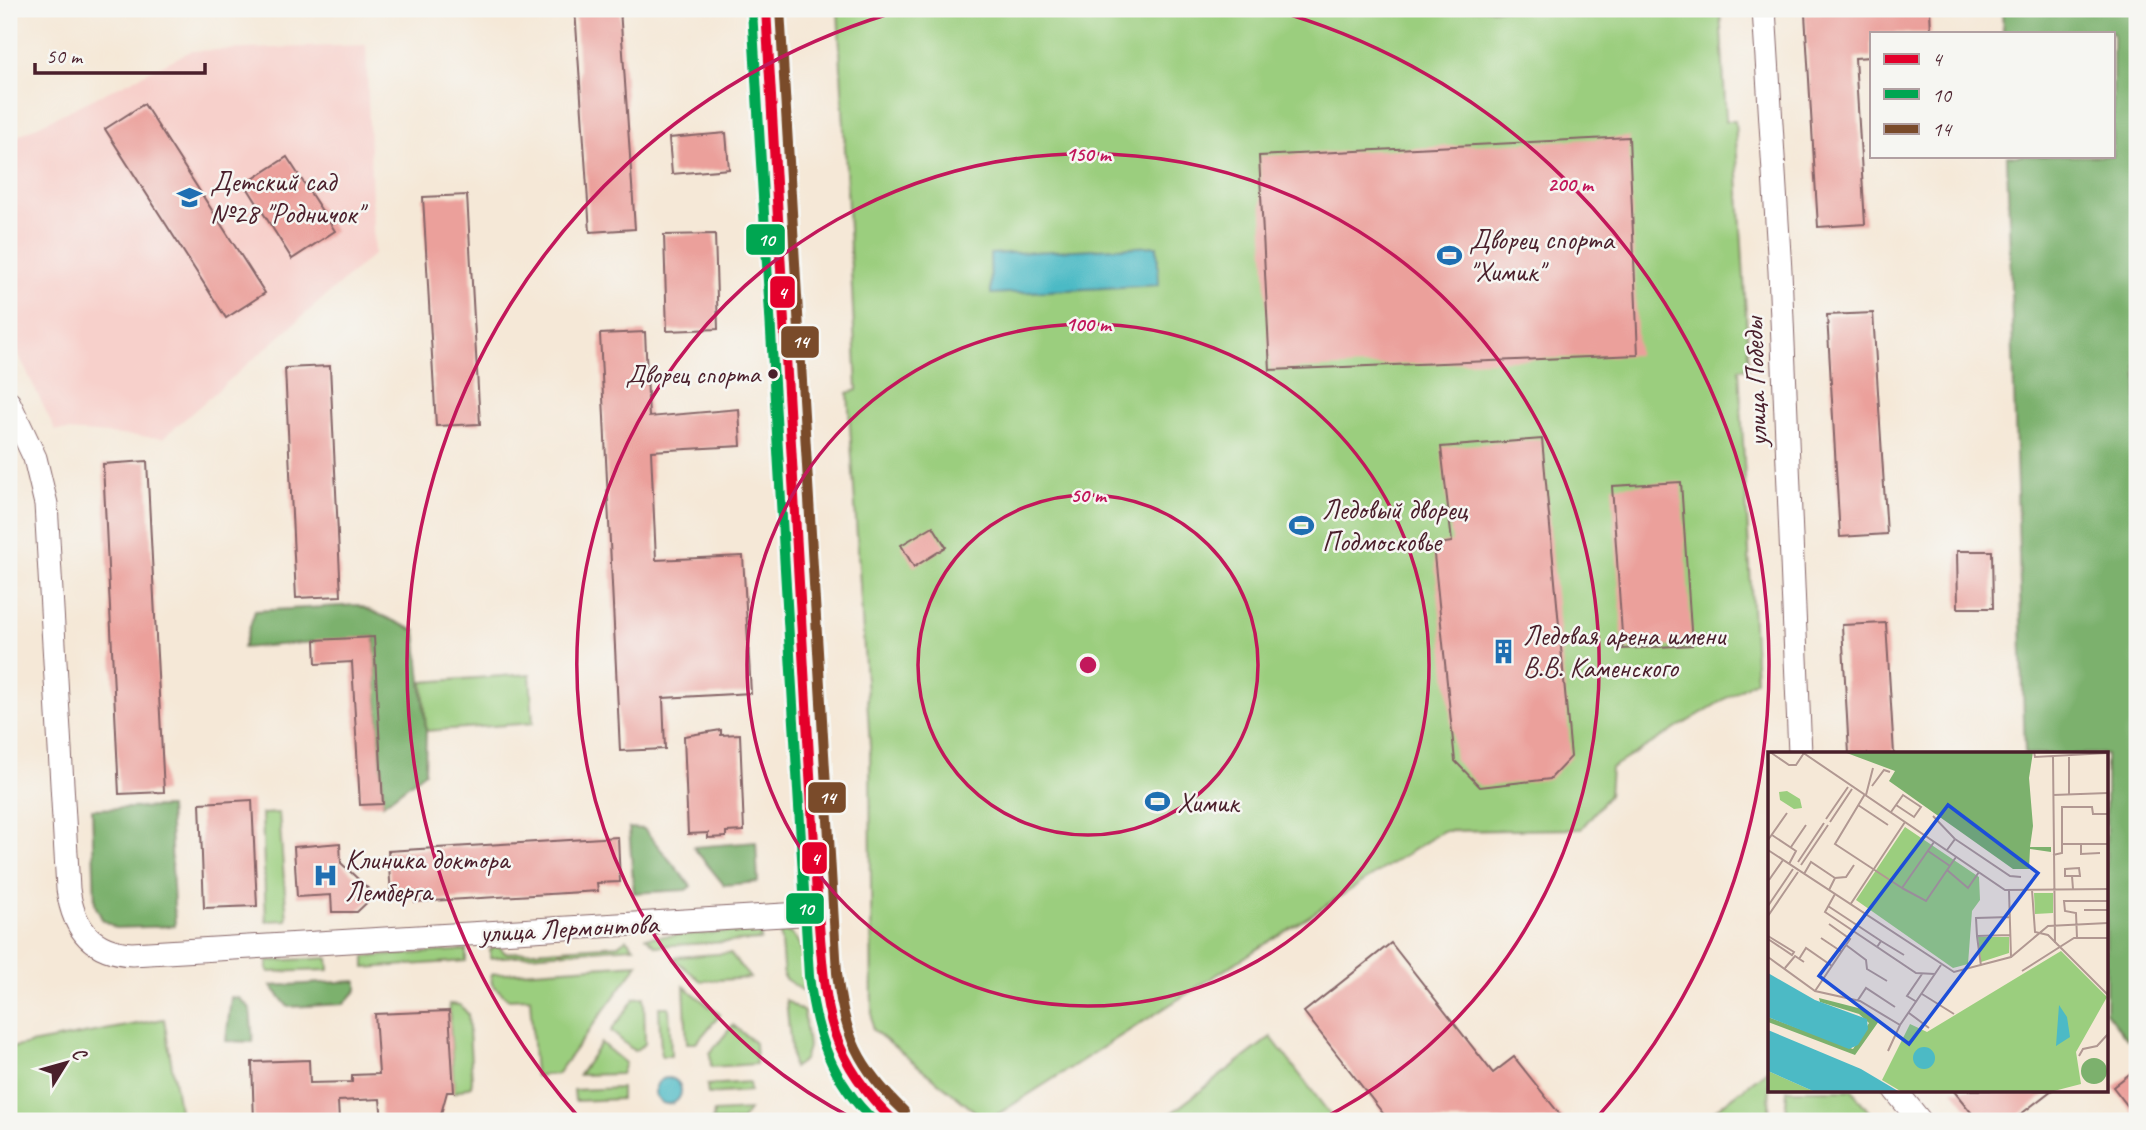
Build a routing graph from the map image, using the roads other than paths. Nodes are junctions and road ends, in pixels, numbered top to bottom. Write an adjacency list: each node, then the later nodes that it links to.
1 (766, 9): 5 (main road)
2 (1764, 9): 4 (street, улица Победы)
3 (9, 403): 5 (street, улица Лермонтова)
4 (1800, 752)
5 (818, 913): 7 (main road)
6 (1897, 1092): 8 (street)
7 (894, 1121)
8 (1920, 1121)

